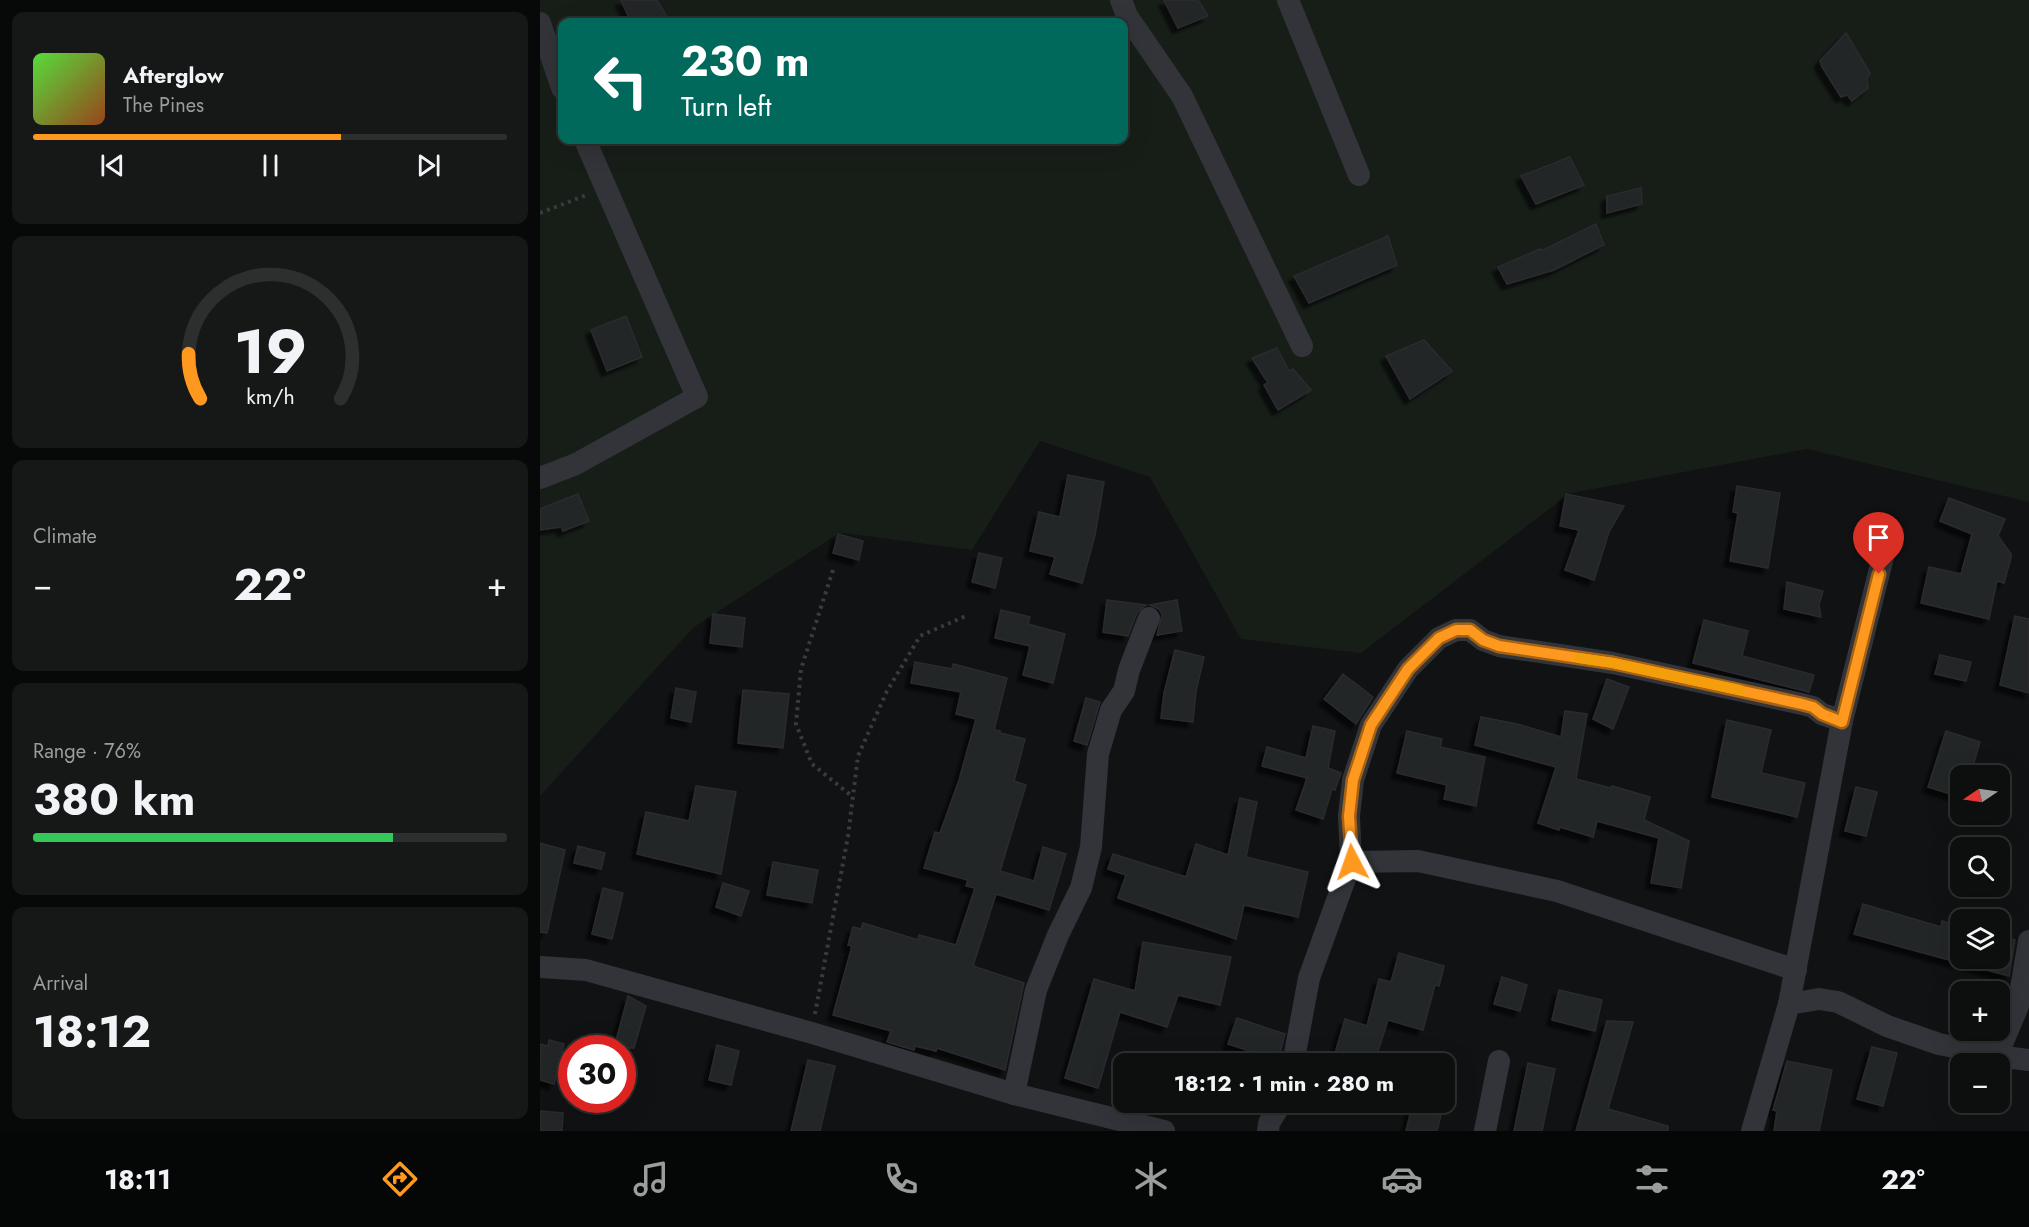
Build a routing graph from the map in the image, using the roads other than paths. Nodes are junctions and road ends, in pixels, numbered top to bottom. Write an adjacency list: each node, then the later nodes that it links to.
1 (1121, 0): 7 (street)
2 (1288, 0): 6 (street)
3 (540, 23): 4 (street)
4 (558, 76)
5 (587, 144): 8 (street)
6 (1359, 175)
7 (1302, 346)
8 (540, 478)
9 (1888, 537): 11 (street)
10 (1149, 618): 23 (street)
11 (1842, 722): 12 (street); 15 (street)
12 (1352, 862): 15 (street); 17 (street)
13 (2029, 941): 19 (street)
14 (542, 967): 23 (street)
15 (1797, 970): 16 (street)
16 (1789, 1004): 18 (street); 28 (street)
17 (1295, 1053)
18 (1982, 1053)
19 (1998, 1053)
20 (2010, 1058): 21 (street)
21 (2029, 1060)
22 (1499, 1061): 27 (street)
23 (1014, 1094): 25 (street)
24 (1275, 1113): 26 (street)
25 (1164, 1131)
26 (1268, 1131)
27 (1485, 1131)
28 (1752, 1131)

